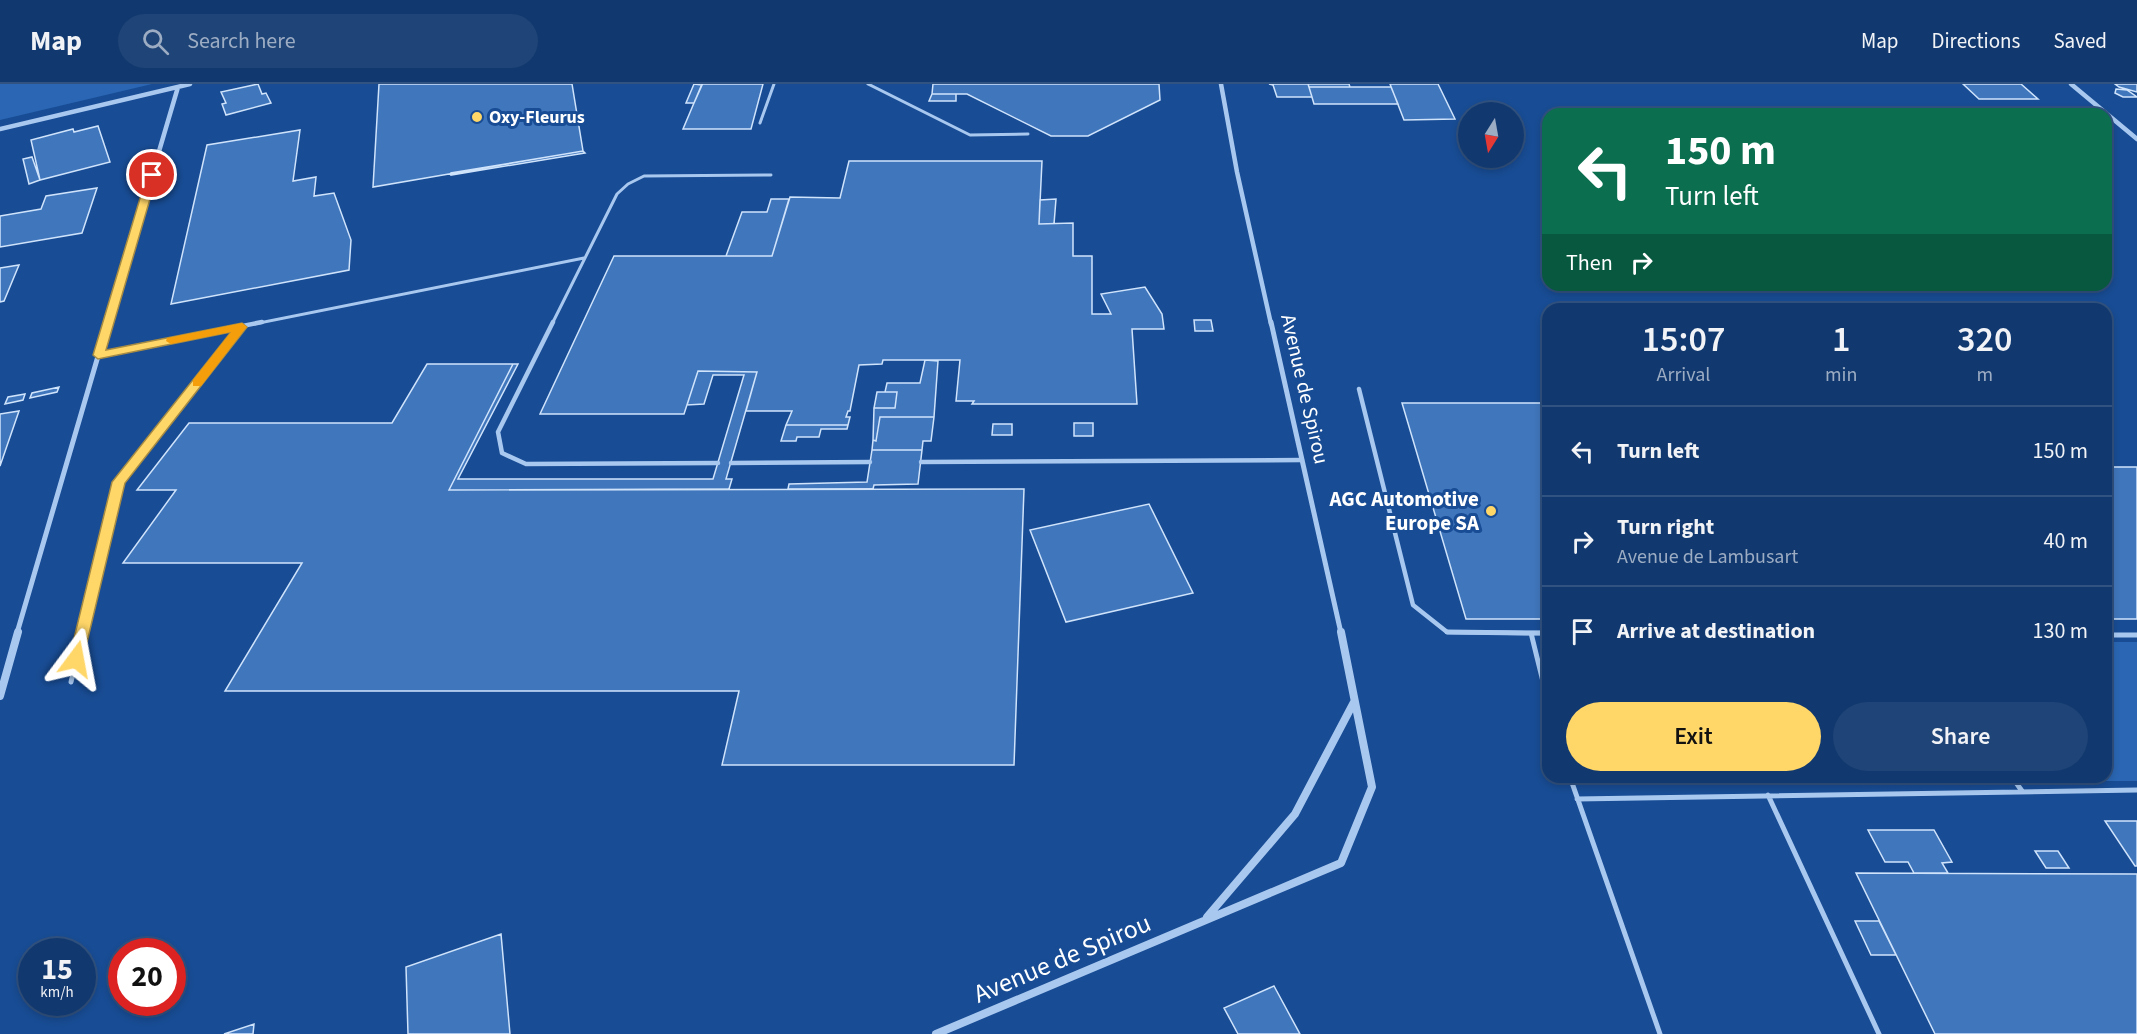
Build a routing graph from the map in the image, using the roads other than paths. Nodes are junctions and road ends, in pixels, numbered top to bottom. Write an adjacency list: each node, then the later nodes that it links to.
1 (190, 84): 6 (street)
2 (774, 84): 9 (lane)
3 (868, 84): 11 (lane)
4 (1221, 84): 18 (street, Avenue de Spirou)
5 (2071, 84): 7 (street)
6 (178, 87): 10 (street); 16 (street)
7 (2100, 108)
8 (2112, 118): 12 (street)
9 (760, 123)
10 (0, 129)
11 (1028, 134)
12 (2137, 139)
13 (771, 175): 14 (lane)
14 (584, 258): 15 (lane); 21 (lane)
15 (242, 327): 16 (lane); 28 (lane)
16 (98, 355): 29 (street)
17 (1359, 389): 23 (lane)
18 (1302, 460): 20 (lane); 30 (street, Avenue de Spirou)
19 (870, 462): 22 (lane)
20 (921, 462)
21 (718, 463)
22 (731, 463)
23 (1530, 633): 24 (lane); 27 (lane)
24 (1542, 633)
25 (2112, 635): 26 (lane)
26 (2137, 635)
27 (1542, 679)
28 (71, 682)
29 (0, 696)
30 (1355, 701): 37 (street, Avenue de Spirou); 37 (street, Avenue de Spirou)
31 (1572, 783): 36 (lane)
32 (2016, 783): 34 (lane)
33 (2137, 790): 34 (lane)
34 (2022, 791): 35 (lane)
35 (1768, 795): 36 (lane); 40 (lane)
36 (1577, 799): 39 (lane)
37 (1205, 920): 38 (street, Avenue de Spirou)
38 (936, 1034)
39 (1660, 1034)
40 (1879, 1034)

